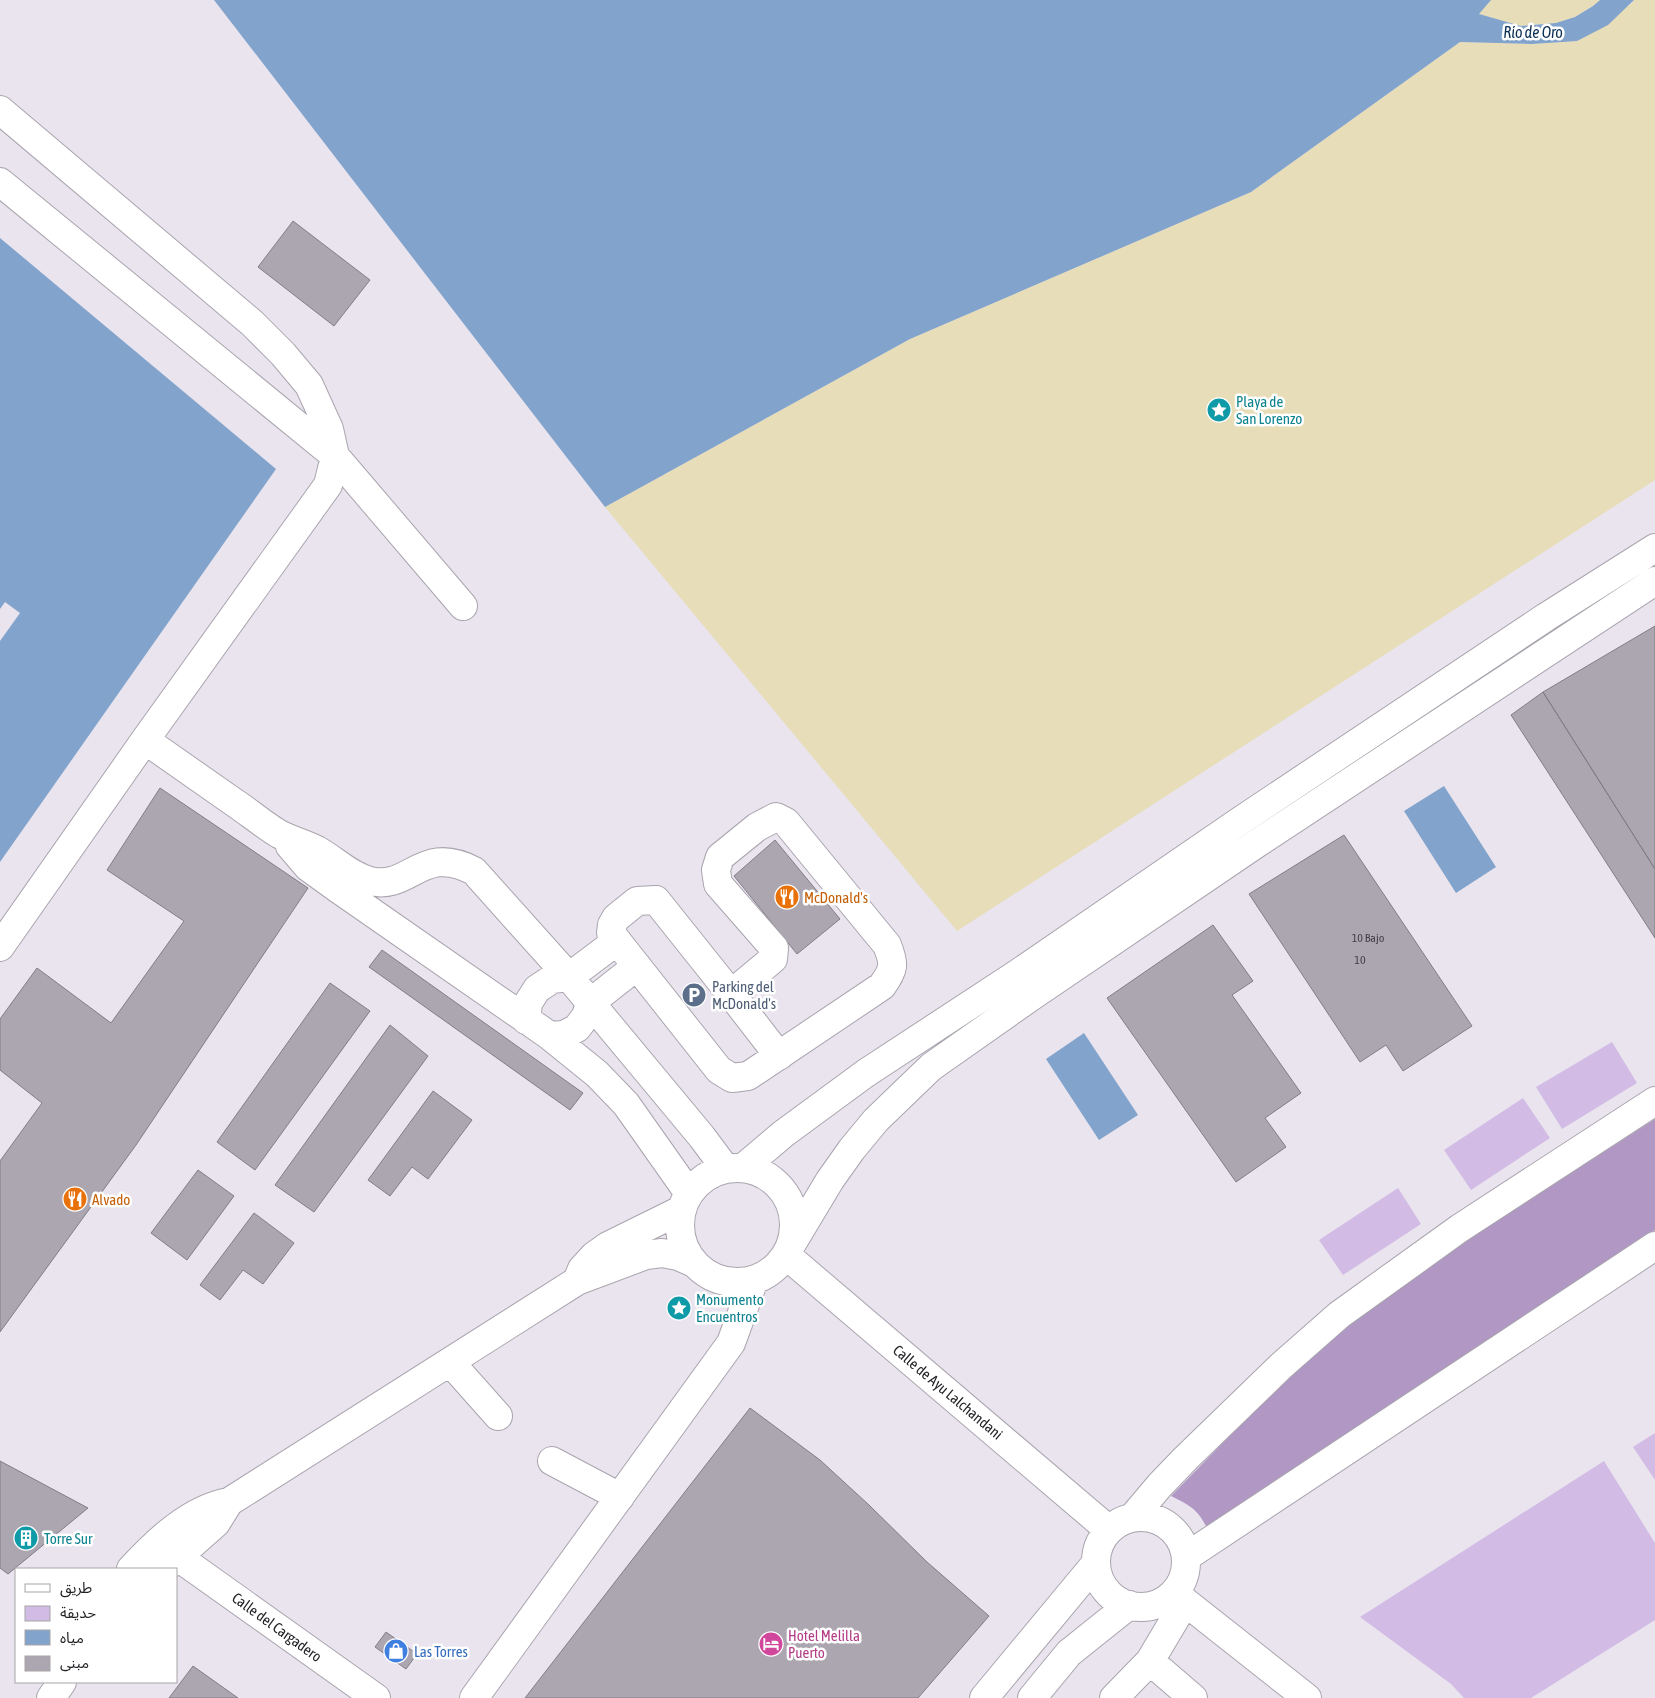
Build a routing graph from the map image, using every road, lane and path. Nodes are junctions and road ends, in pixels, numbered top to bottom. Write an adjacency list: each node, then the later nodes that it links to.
1 (0, 110): 3 (street)
2 (0, 182): 3 (street)
3 (335, 456): 6 (street); 7 (street)
4 (1655, 548): 19 (street)
5 (1655, 581): 22 (street)
6 (463, 606)
7 (145, 740): 8 (street); 10 (street)
8 (280, 834): 12 (street); 15 (street)
9 (617, 941): 11 (street); 12 (street); 13 (street)
10 (0, 947)
11 (637, 966): 14 (street); 17 (street)
12 (569, 977): 14 (street); 15 (street)
13 (731, 994): 17 (street); 17 (street)
14 (590, 1003): 16 (street); 19 (street)
15 (526, 1020): 16 (street)
16 (550, 1036): 20 (street)
17 (779, 1056)
18 (1655, 1101): 31 (street)
19 (734, 1168): 20 (street); 22 (street)
20 (685, 1201): 23 (street); 25 (street)
21 (1655, 1246): 33 (street)
22 (789, 1250): 24 (street); 32 (street, Calle de Ayu Lalchandani)
23 (694, 1263): 24 (street); 25 (street)
24 (754, 1280): 29 (street)
25 (576, 1281): 26 (street)
26 (450, 1362): 27 (street); 30 (street)
27 (498, 1416)
28 (552, 1461): 29 (street)
29 (620, 1496): 43 (street)
30 (229, 1502): 34 (street); 36 (street)
31 (1133, 1517): 32 (street); 33 (street)
32 (1109, 1530): 35 (street)
33 (1186, 1557): 37 (street)
34 (171, 1563): 42 (street, Calle del Cargadero)
35 (1096, 1563): 38 (street); 44 (street)
36 (132, 1568)
37 (1186, 1602): 38 (street); 39 (street); 48 (street)
38 (1129, 1605): 45 (street)
39 (1150, 1661): 46 (street); 47 (street)
40 (61, 1683): 41 (street)
41 (51, 1698)
42 (376, 1698)
43 (475, 1698)
44 (984, 1698)
45 (1032, 1698)
46 (1114, 1698)
47 (1193, 1698)
48 (1306, 1698)

